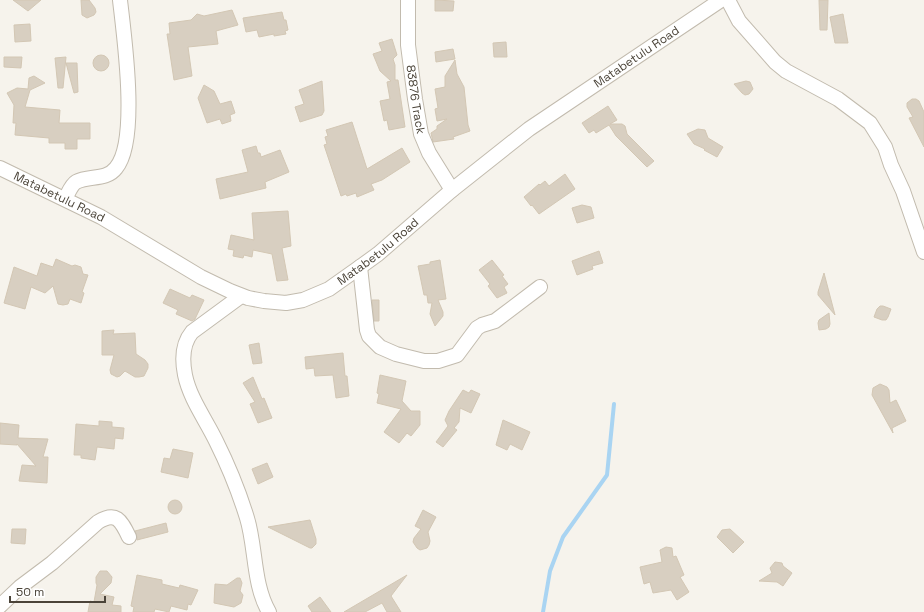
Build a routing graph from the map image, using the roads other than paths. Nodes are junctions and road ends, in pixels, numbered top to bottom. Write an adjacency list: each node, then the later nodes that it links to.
1 (120, 0): 7 (street)
2 (408, 0): 6 (street, 83876 Track)
3 (721, 0): 6 (street, Matabetulu Road)
4 (728, 0): 8 (street)
5 (0, 168): 7 (street, Matabetulu Road)
6 (452, 190): 9 (street, Matabetulu Road)
7 (65, 200): 11 (street, Matabetulu Road)
8 (924, 252)
9 (360, 267): 10 (street); 11 (street, Matabetulu Road)
10 (540, 287)
11 (241, 296): 14 (street)
12 (129, 537): 13 (street)
13 (0, 606)
14 (269, 612)

